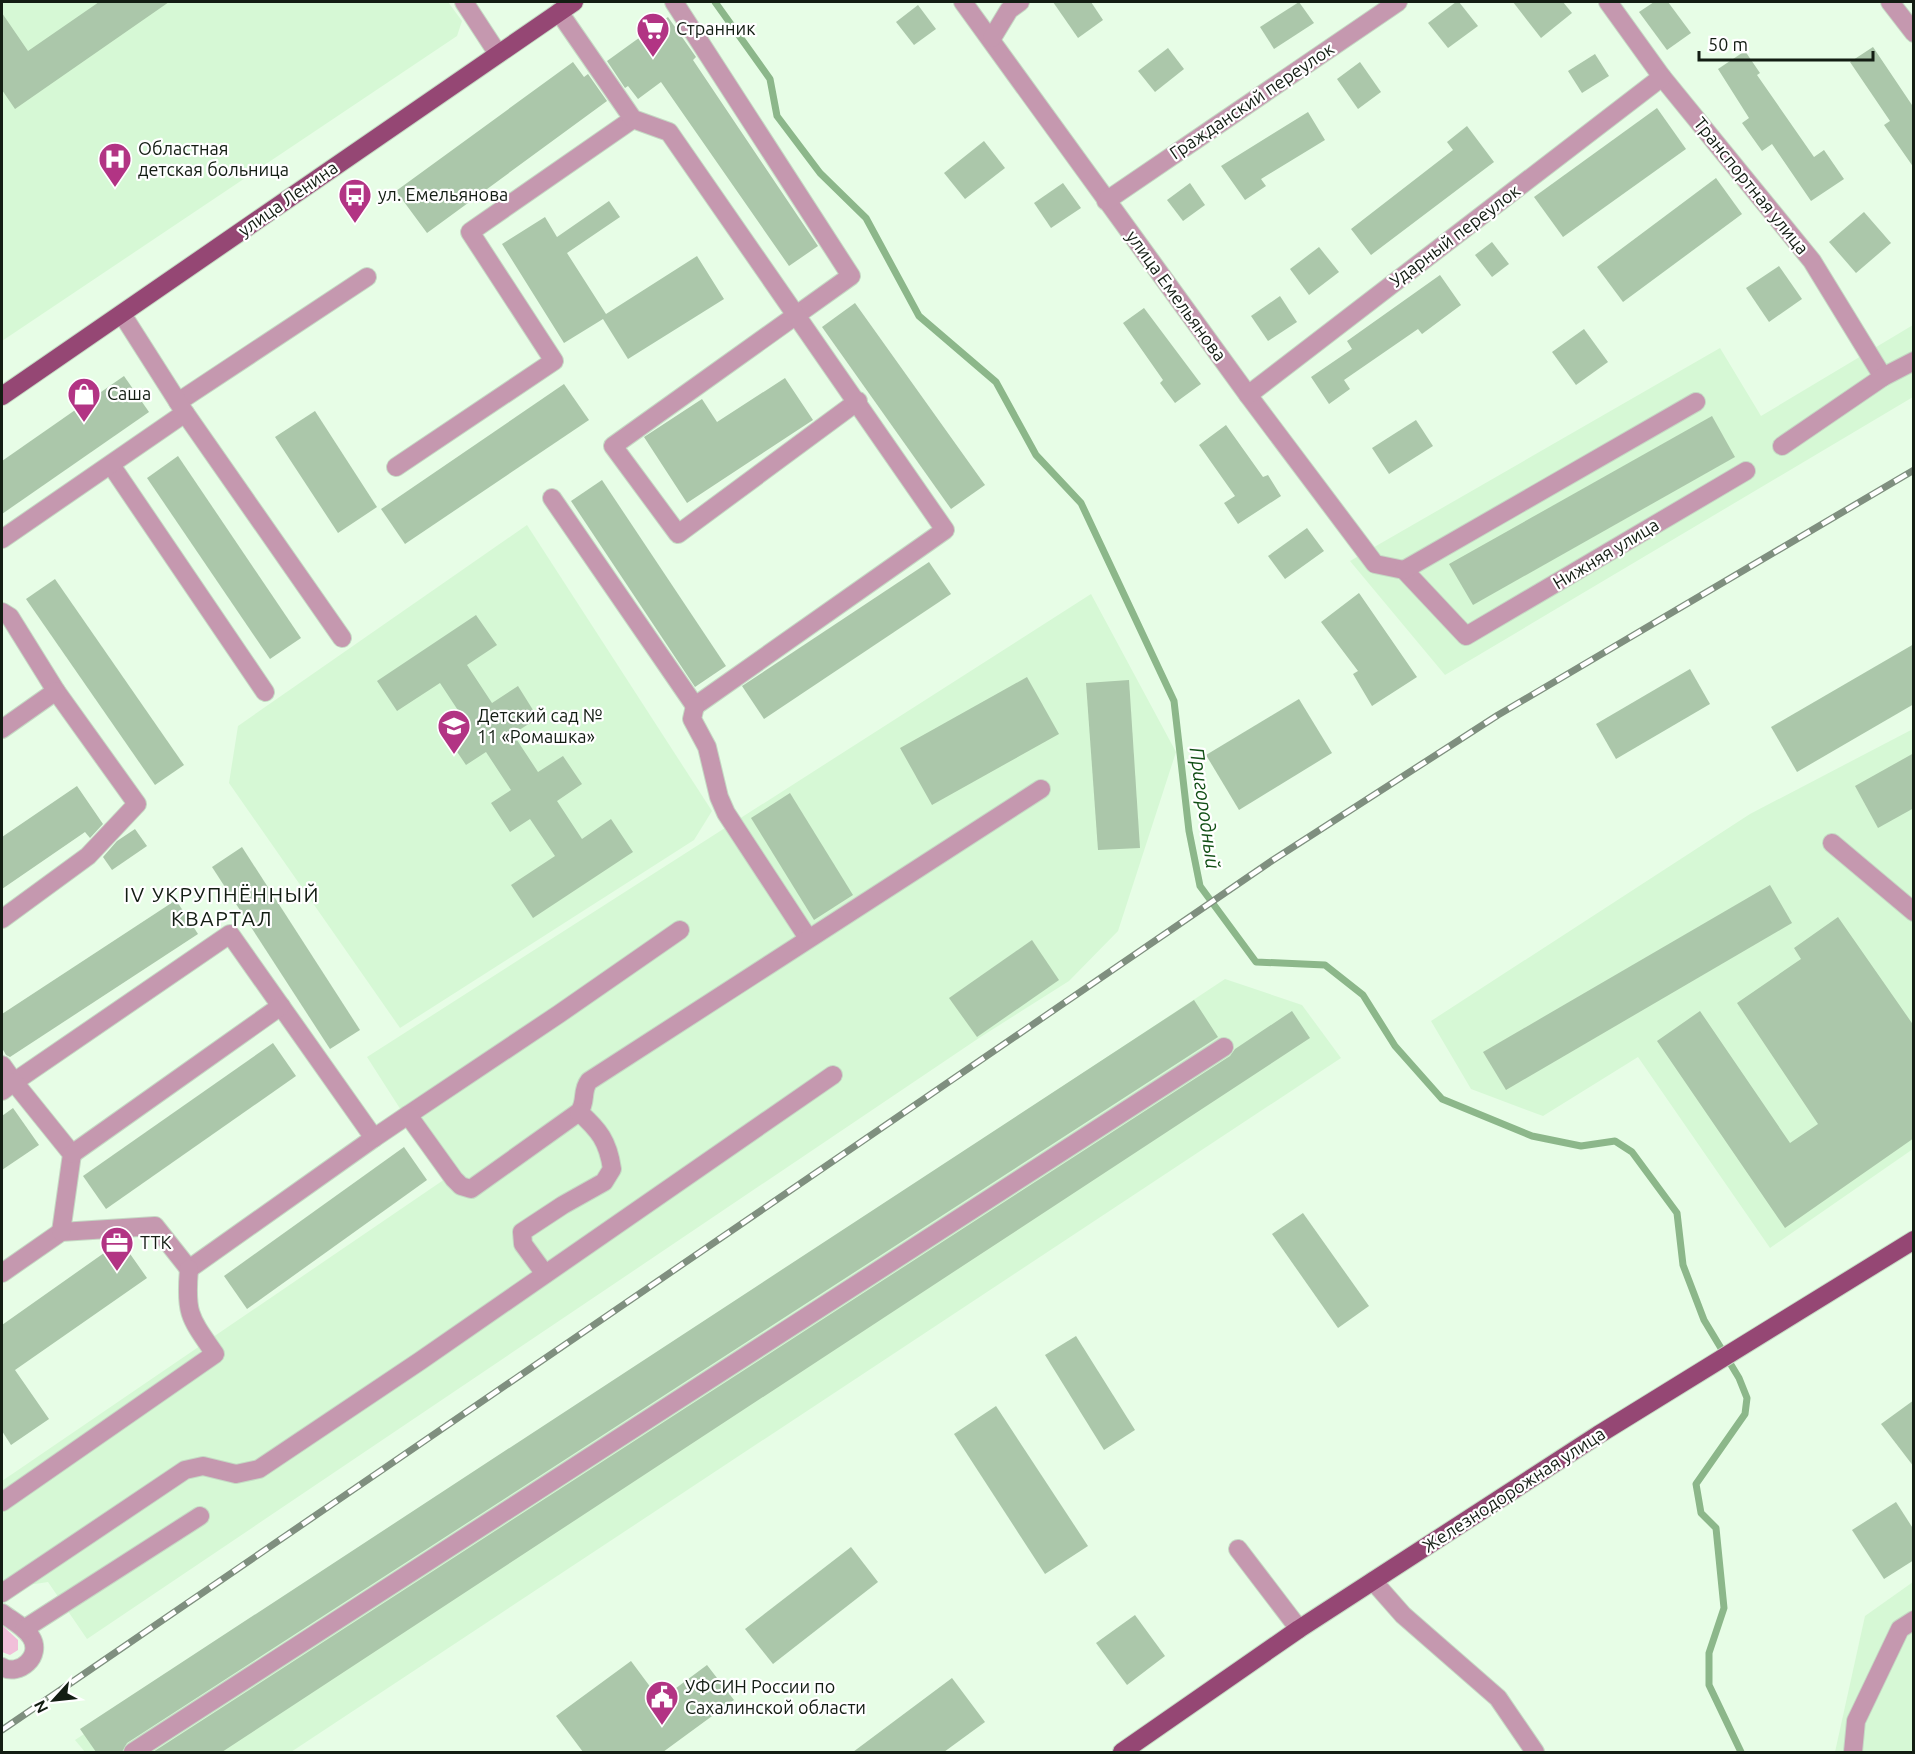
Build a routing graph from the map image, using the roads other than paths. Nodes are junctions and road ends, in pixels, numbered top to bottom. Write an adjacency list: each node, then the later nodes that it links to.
1 (464, 2): 11 (street)
2 (674, 2): 16 (street)
3 (963, 2): 10 (street, улица Емельянова)
4 (1020, 2): 10 (street)
5 (1398, 2): 14 (street, Гражданский переулок)
6 (1608, 2): 12 (street, Транспортная улица)
7 (1890, 2): 9 (street)
8 (567, 7): 11 (main road, улица Ленина); 13 (street)
9 (1914, 33)
10 (992, 38): 14 (street, улица Емельянова)
11 (498, 54): 17 (main road, улица Ленина)
12 (1662, 77): 19 (street, Транспортная улица); 20 (street, Ударный переулок)
13 (633, 119): 16 (street); 27 (street)
14 (1106, 201): 20 (street, улица Емельянова)
15 (367, 277): 24 (street)
16 (797, 313): 22 (street); 22 (street)
17 (122, 314): 21 (main road, улица Ленина); 24 (street)
18 (1914, 361): 19 (street)
19 (1883, 377): 25 (street)
20 (1248, 395): 31 (street, улица Емельянова)
21 (2, 396)
22 (858, 401): 36 (street)
23 (1696, 402): 31 (street)
24 (181, 407): 26 (street); 33 (street)
25 (1782, 446)
26 (111, 465): 30 (street); 35 (street)
27 (396, 467)
28 (1746, 471): 31 (street, Нижняя улица)
29 (552, 498): 36 (street)
30 (2, 539)
31 (1404, 570)
32 (2, 612): 34 (street)
33 (342, 638)
34 (56, 691): 37 (street); 41 (street)
35 (266, 692)
36 (694, 706): 43 (street)
37 (2, 729)
38 (1041, 789): 43 (street)
39 (1832, 843): 40 (street)
40 (1914, 912)
41 (2, 920)
42 (680, 930): 50 (street)
43 (808, 938): 49 (street)
44 (281, 1006): 48 (street); 51 (street); 52 (street)
45 (1224, 1047): 68 (street)
46 (2, 1065): 48 (street)
47 (833, 1075): 57 (street)
48 (8, 1086): 52 (street)
49 (579, 1112): 50 (street); 57 (street)
50 (408, 1115): 51 (street)
51 (374, 1138): 55 (street)
52 (72, 1154): 53 (street)
53 (61, 1232): 55 (street); 56 (street)
54 (1914, 1240): 61 (main road, Железнодорожная улица)
55 (189, 1269): 58 (street)
56 (2, 1273)
57 (545, 1274): 62 (street)
58 (2, 1502)
59 (200, 1516): 65 (street)
60 (1238, 1549): 66 (street)
61 (1373, 1581): 66 (main road, Железнодорожная улица); 70 (street)
62 (2, 1593)
63 (2, 1613): 65 (street)
64 (1914, 1620): 71 (street)
65 (24, 1629): 67 (street)
66 (1299, 1629): 69 (main road, Железнодорожная улица)
67 (2, 1667)
68 (133, 1752)
69 (1122, 1752)
70 (1535, 1752)
71 (1853, 1752)

